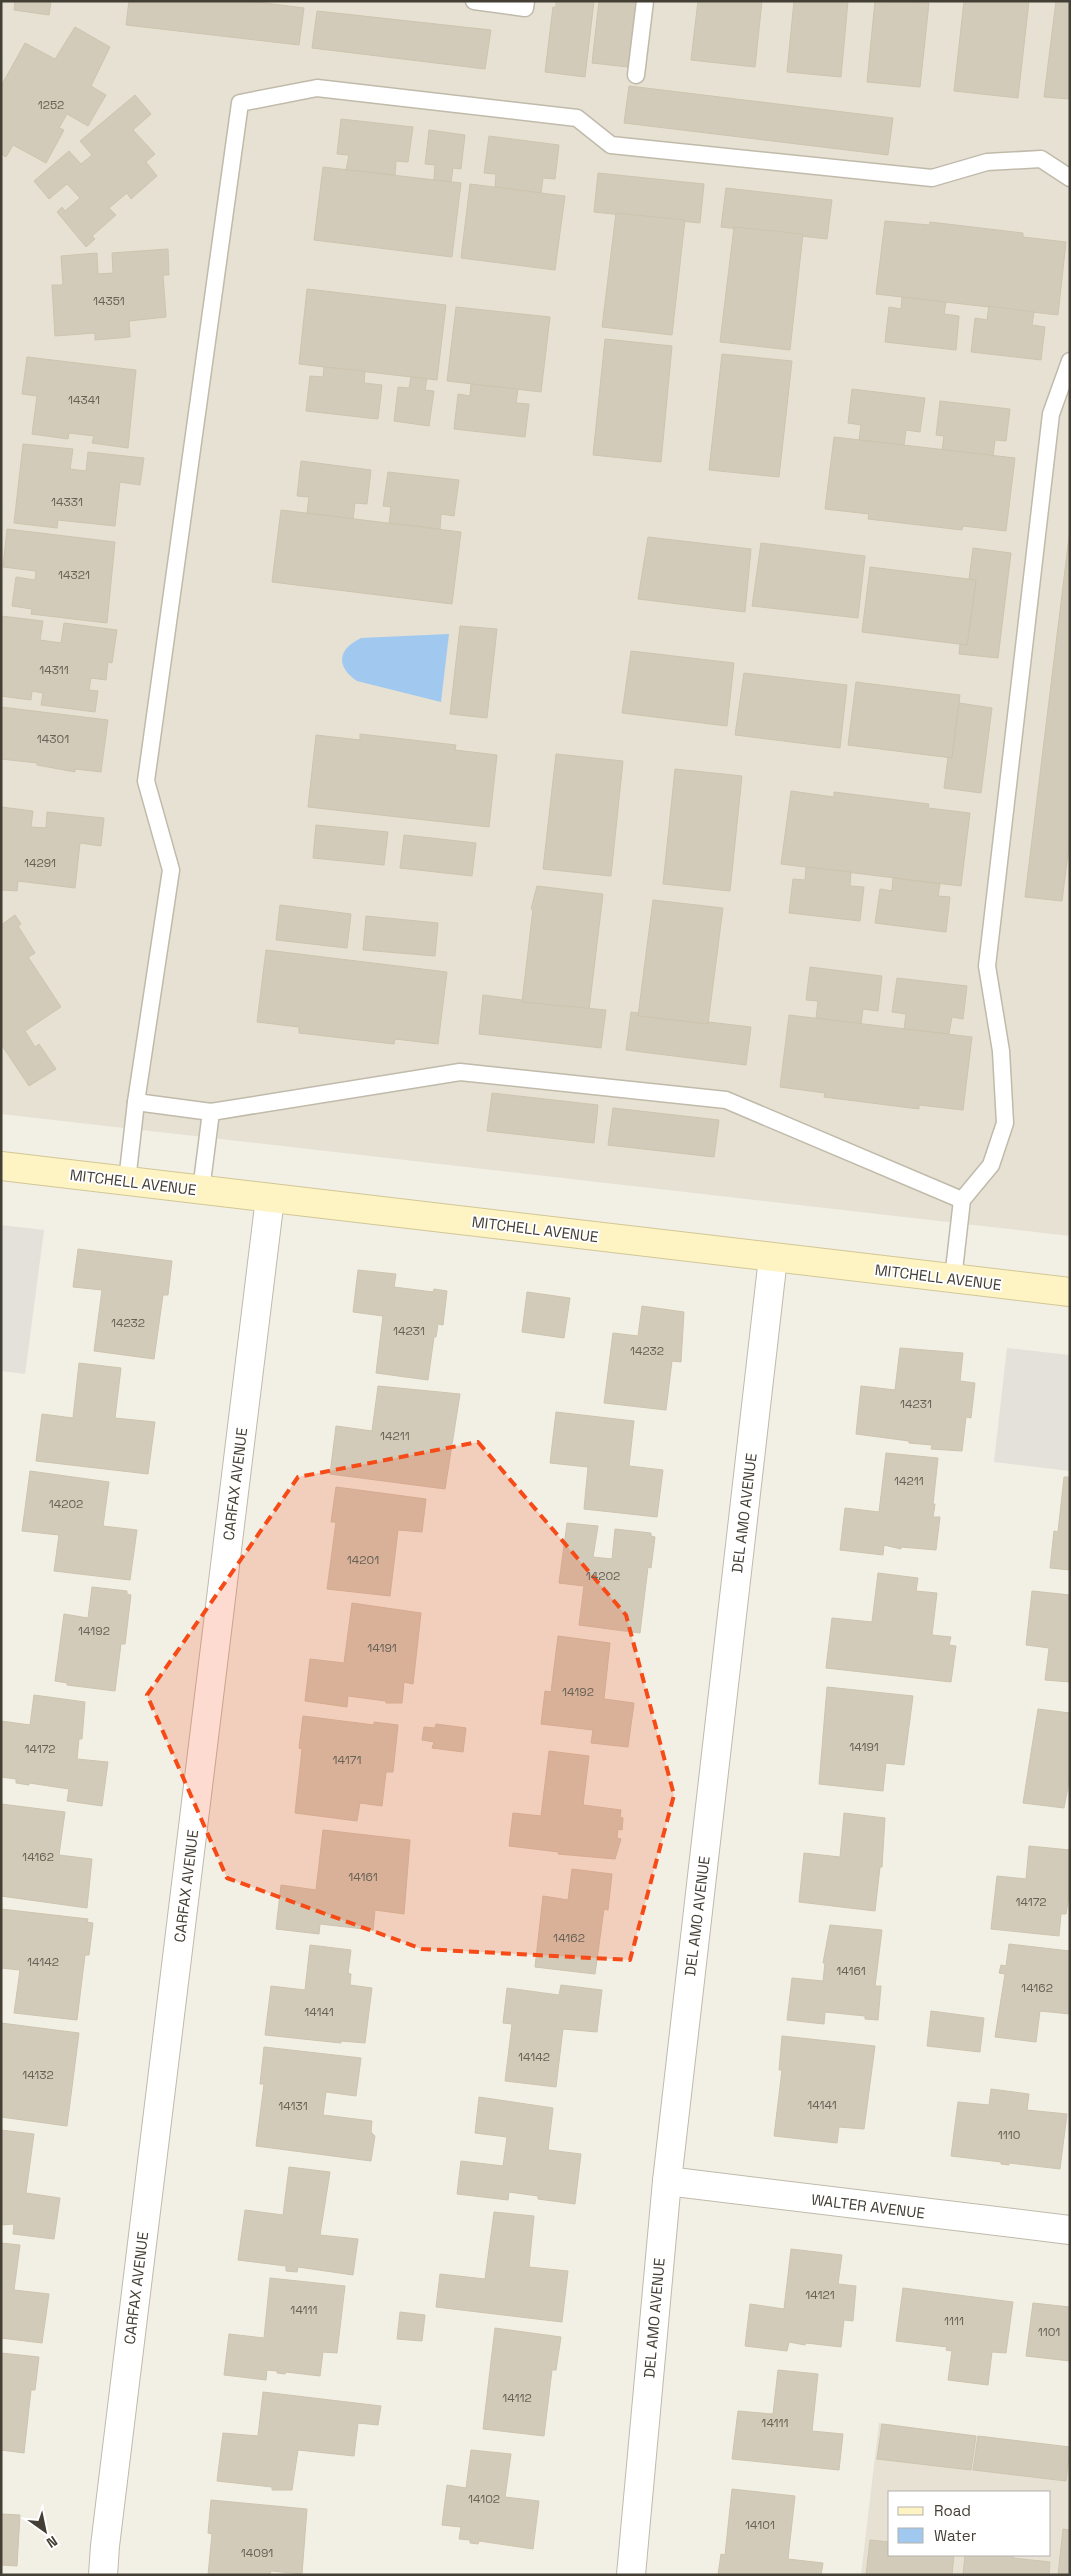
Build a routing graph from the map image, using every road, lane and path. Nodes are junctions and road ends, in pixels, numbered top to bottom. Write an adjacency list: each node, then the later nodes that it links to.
1 (474, 1): 2 (lane)
2 (526, 1)
3 (645, 1): 4 (lane)
4 (636, 75)
5 (1070, 178): 7 (lane)
6 (1070, 361): 13 (lane)
7 (136, 1102): 8 (lane); 10 (lane)
8 (211, 1112): 11 (lane); 13 (lane)
9 (1, 1166): 10 (street, MITCHELL AVENUE)
10 (127, 1181): 11 (street, MITCHELL AVENUE)
11 (201, 1190): 12 (street, MITCHELL AVENUE)
12 (270, 1198): 14 (street, MITCHELL AVENUE); 19 (street, CARFAX AVENUE)
13 (962, 1200): 15 (lane)
14 (773, 1258): 15 (street, MITCHELL AVENUE); 17 (street, DEL AMO AVENUE)
15 (953, 1279): 16 (street, MITCHELL AVENUE)
16 (1070, 1292)
17 (666, 2182): 18 (street, WALTER AVENUE); 20 (street, DEL AMO AVENUE)
18 (1070, 2230)
19 (103, 2575)
20 (631, 2575)

